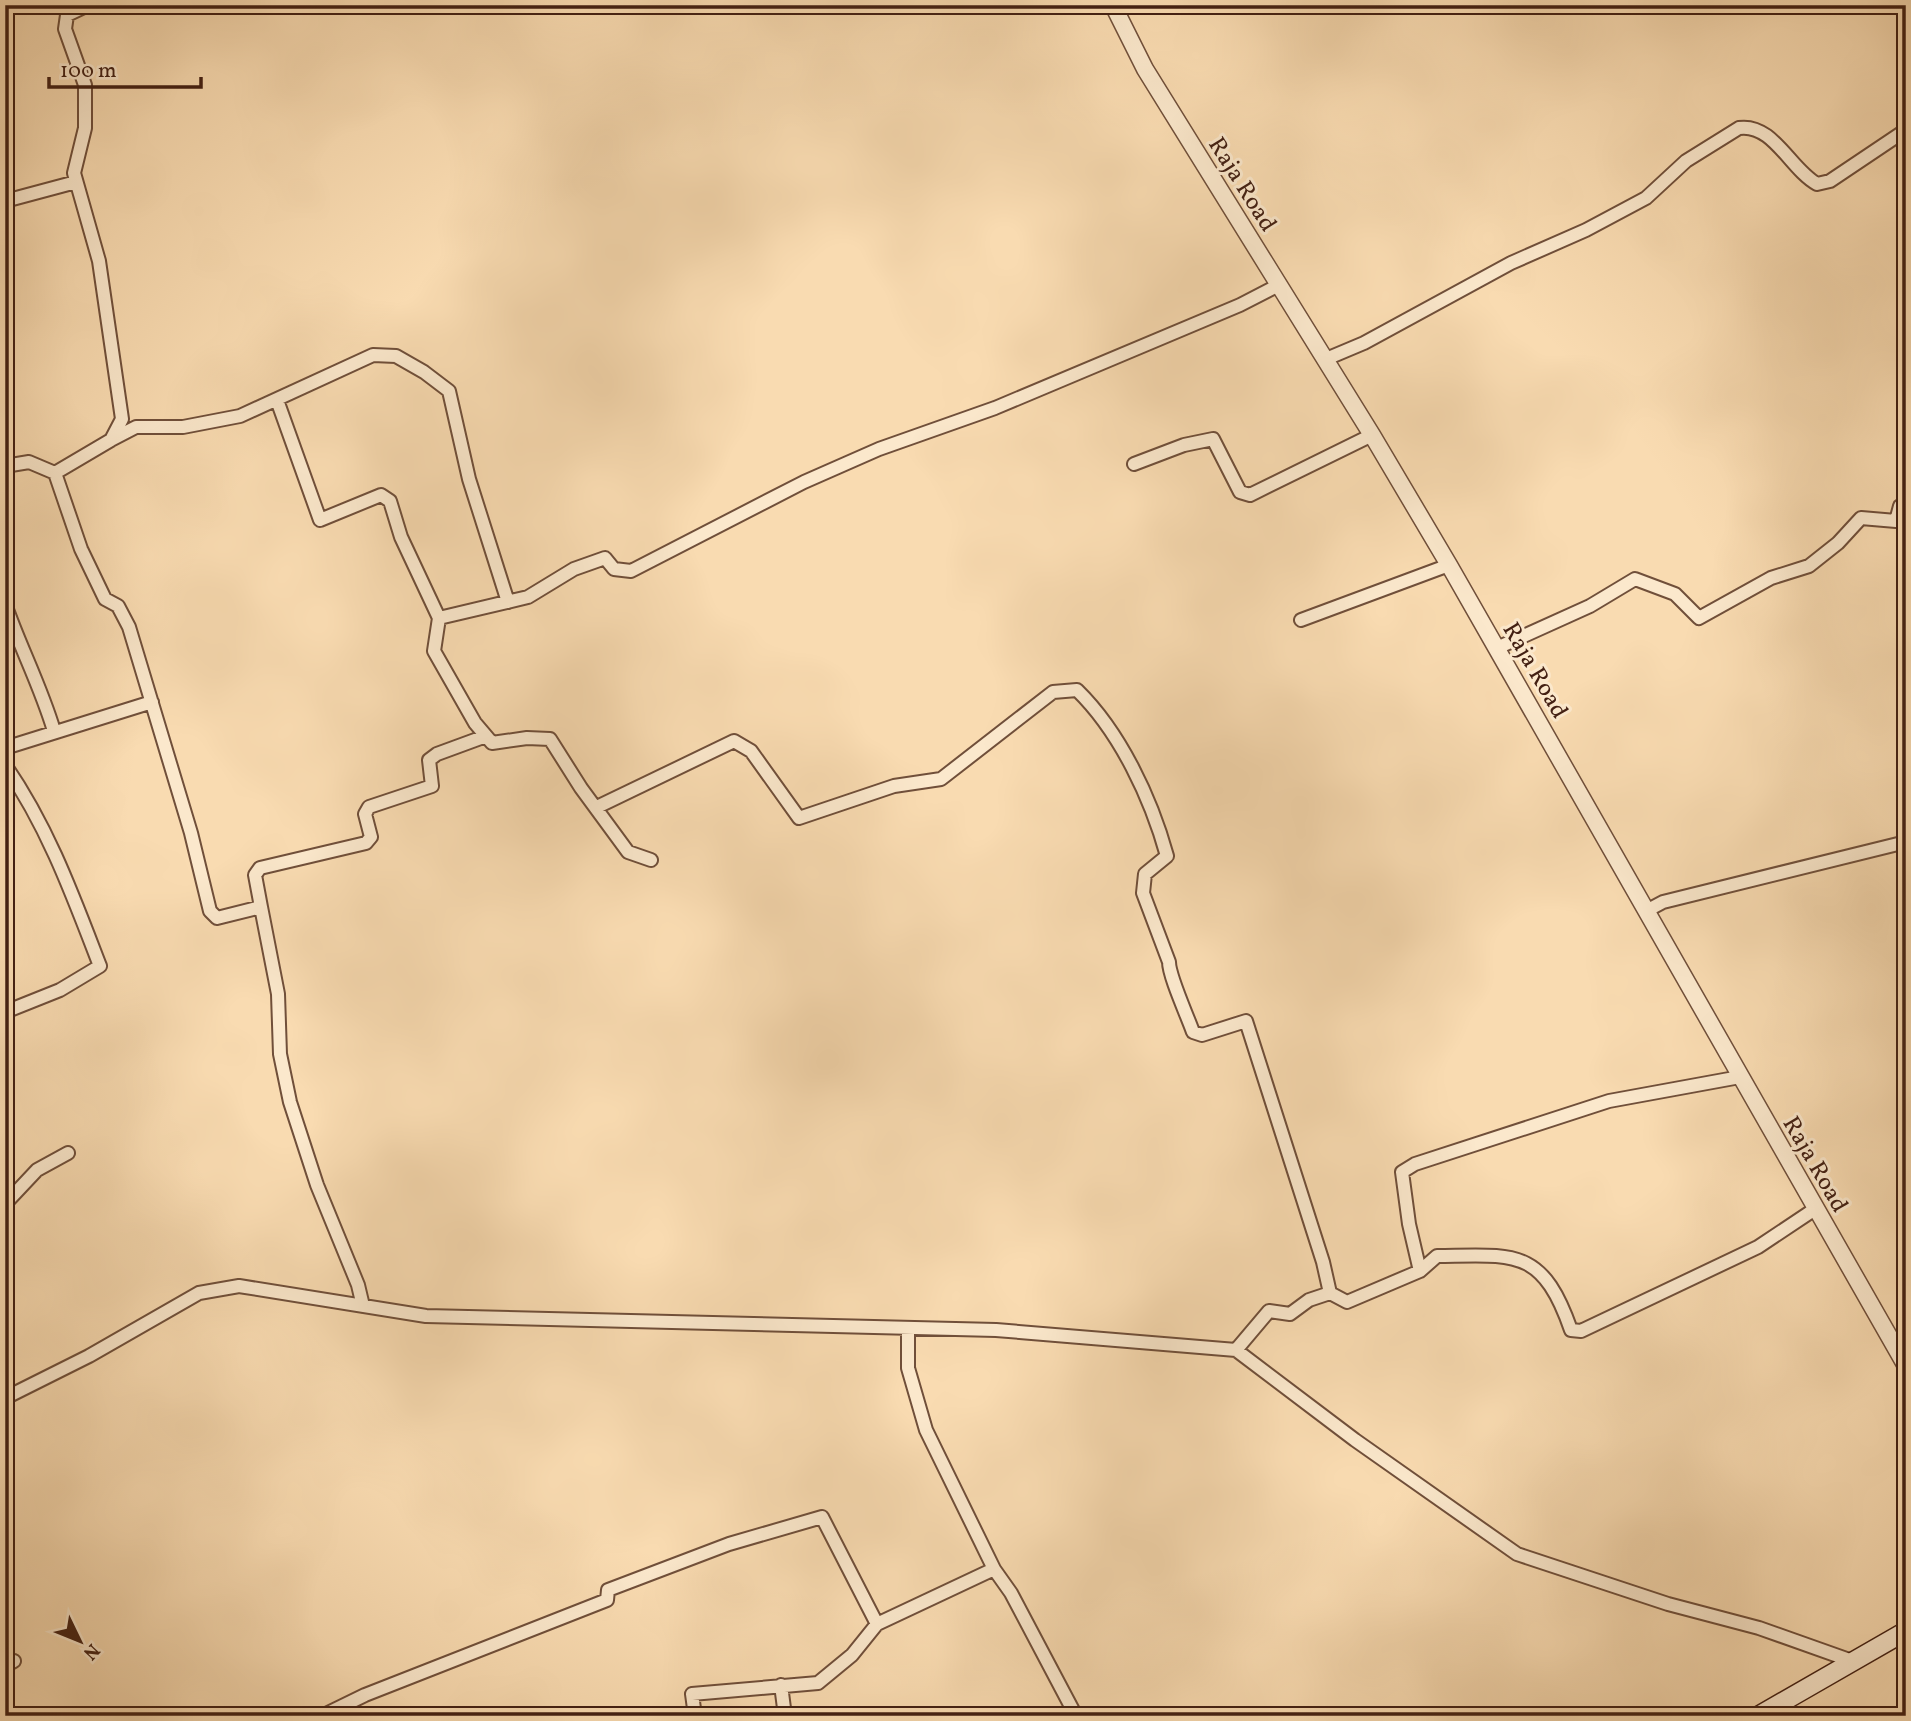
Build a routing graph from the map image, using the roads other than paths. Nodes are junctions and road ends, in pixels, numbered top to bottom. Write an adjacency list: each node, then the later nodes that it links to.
1 (88, 5): 4 (street)
2 (1113, 5): 6 (street, Raja Road)
3 (1906, 130): 7 (street)
4 (76, 182): 5 (street); 10 (street)
5 (5, 201)
6 (1279, 285): 7 (street, Raja Road); 16 (street)
7 (1326, 359): 9 (street, Raja Road)
8 (277, 400): 10 (street); 16 (street); 18 (street)
9 (1372, 435): 11 (street); 15 (street, Raja Road)
10 (111, 440): 13 (street)
11 (1133, 464)
12 (5, 466): 13 (street)
13 (55, 473): 21 (street)
14 (1906, 503): 20 (street)
15 (1449, 565): 19 (street); 20 (street, Raja Road)
16 (508, 602): 18 (street)
17 (5, 604): 22 (street)
18 (439, 618): 23 (street)
19 (1301, 620)
20 (1497, 648): 30 (street, Raja Road)
21 (152, 702): 22 (street); 29 (street)
22 (54, 731): 24 (street)
23 (486, 736): 26 (street); 29 (street)
24 (5, 758)
25 (5, 765): 31 (street)
26 (597, 807): 28 (street); 37 (street)
27 (1906, 842): 30 (street)
28 (651, 860)
29 (261, 907): 38 (street)
30 (1648, 910): 32 (street, Raja Road)
31 (5, 1012)
32 (1741, 1077): 35 (street, Raja Road); 36 (street)
33 (68, 1153): 34 (street)
34 (5, 1204)
35 (1815, 1209): 36 (street); 41 (street, Raja Road)
36 (1420, 1271): 37 (street)
37 (1330, 1293): 40 (street)
38 (363, 1306): 39 (street); 42 (street)
39 (908, 1329): 40 (street); 43 (street)
40 (1236, 1350): 46 (street)
41 (1906, 1366)
42 (5, 1398)
43 (994, 1569): 44 (street); 51 (street)
44 (877, 1623): 47 (street); 48 (street)
45 (1906, 1631): 46 (main road)
46 (1855, 1662): 52 (main road)
47 (781, 1685): 49 (street); 50 (street)
48 (322, 1716)
49 (695, 1716)
50 (785, 1716)
51 (1076, 1716)
52 (1758, 1716)

